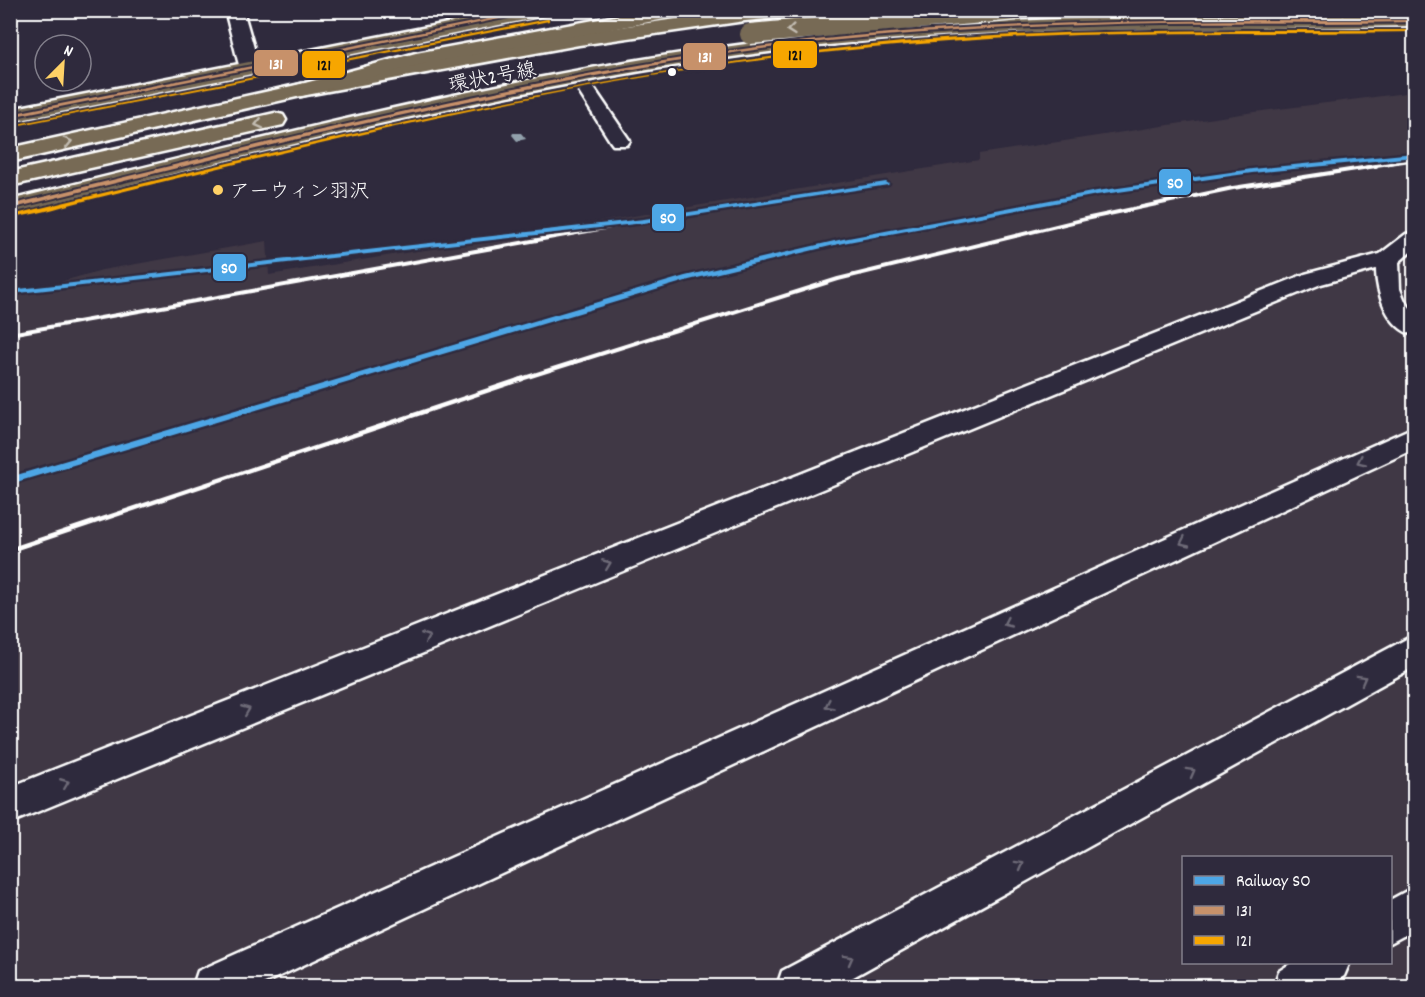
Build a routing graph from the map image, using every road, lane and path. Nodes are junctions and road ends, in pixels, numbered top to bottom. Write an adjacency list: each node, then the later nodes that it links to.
1 (234, 10): 10 (street)
2 (545, 10): 10 (main road)
3 (681, 10): 11 (main road)
4 (797, 10): 8 (main road, 環状2号線)
5 (833, 10): 9 (street)
6 (1016, 10): 8 (main road, 環状2号線, one-way to 8, bridge)
7 (1414, 21): 9 (main road)
8 (747, 25): 11 (main road, 環状2号線); 13 (main road, 環状2号線)
9 (848, 39): 20 (main road)
10 (250, 69): 15 (main road); 16 (main road)
11 (301, 90): 18 (main road, 環状2号線, one-way to 11)
12 (588, 92): 17 (lane)
13 (380, 98)
14 (299, 115): 19 (main road, one-way to 19)
15 (10, 116)
16 (10, 128)
17 (620, 141)
18 (10, 155)
19 (10, 179)
20 (10, 207)
21 (1414, 239): 22 (lane)
22 (1388, 259): 23 (lane); 26 (lane, one-way to 22)
23 (1414, 327)
24 (1414, 437): 30 (lane, one-way to 30)
25 (1414, 650): 31 (lane, one-way to 25)
26 (10, 805)
27 (1414, 907): 28 (lane)
28 (1392, 922)
29 (1328, 964): 32 (lane)
30 (213, 987)
31 (797, 987)
32 (1294, 987)

